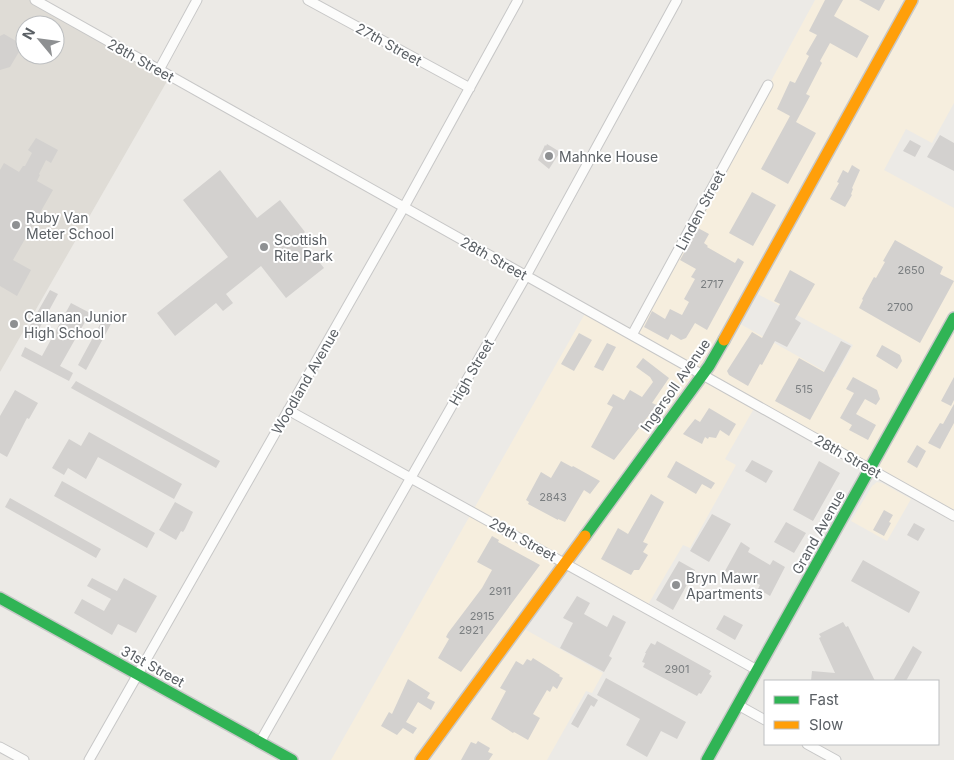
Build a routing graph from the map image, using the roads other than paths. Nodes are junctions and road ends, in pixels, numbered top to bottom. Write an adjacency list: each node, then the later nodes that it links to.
1 (35, 0): 7 (street, 28th Street)
2 (197, 0): 7 (street)
3 (308, 0): 9 (street, 27th Street)
4 (518, 0): 9 (street, Woodland Avenue)
5 (677, 0): 11 (street, High Street)
6 (912, 0): 14 (main road, Ingersoll Avenue)
7 (159, 70): 10 (street, 28th Street)
8 (768, 86): 13 (street, Linden Street)
9 (470, 88): 10 (street, Woodland Avenue)
10 (404, 207): 11 (street, 28th Street); 15 (street, Woodland Avenue)
11 (526, 276): 13 (street, 28th Street); 17 (street, High Street)
12 (954, 318): 16 (main road, Grand Avenue)
13 (632, 336): 14 (street, 28th Street)
14 (703, 375): 16 (street, 28th Street); 19 (main road, Ingersoll Avenue)
15 (288, 410): 17 (street, 29th Street); 22 (street, Woodland Avenue)
16 (870, 470): 18 (street, 28th Street); 21 (main road, Grand Avenue)
17 (411, 477): 19 (street, 29th Street); 25 (street, High Street)
18 (954, 516)
19 (565, 563): 21 (street, 29th Street); 31 (main road, Ingersoll Avenue)
20 (0, 598): 22 (main road, 31st Street)
21 (757, 670): 23 (main road, Grand Avenue)
22 (138, 674): 25 (main road, 31st Street); 29 (street, Woodland Avenue)
23 (738, 705): 24 (street); 32 (main road, Grand Avenue)
24 (764, 719)
25 (260, 742): 30 (main road, 31st Street)
26 (809, 745): 33 (street)
27 (0, 746): 28 (street)
28 (24, 760)
29 (89, 760)
30 (292, 760)
31 (421, 760)
32 (707, 760)
33 (836, 760)

